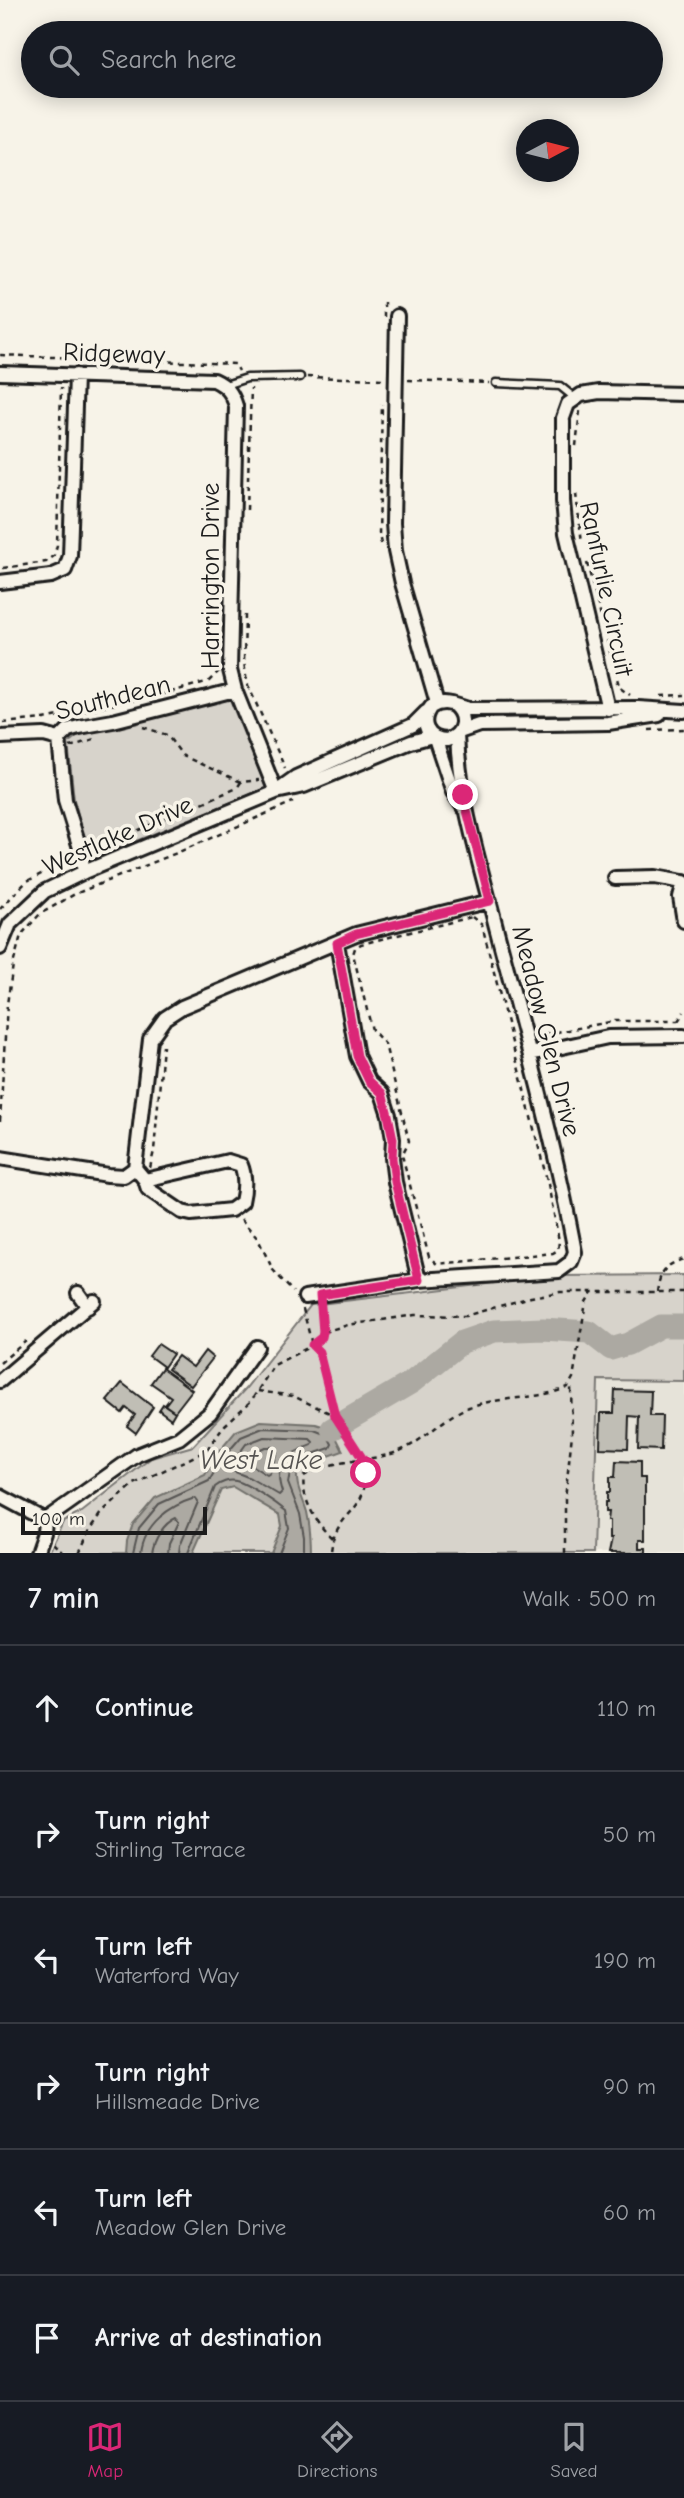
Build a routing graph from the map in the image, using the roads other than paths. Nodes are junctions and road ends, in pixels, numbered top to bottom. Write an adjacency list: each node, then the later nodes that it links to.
1 (397, 316): 11 (street)
2 (0, 373): 3 (street, Ridgeway)
3 (76, 375): 6 (street, Ridgeway); 9 (street)
4 (300, 377): 6 (lane, Ridgeway)
5 (496, 383): 8 (lane)
6 (229, 390): 10 (street, Harrington Drive)
7 (684, 394): 8 (street)
8 (581, 401): 13 (street, Ranfurlie Circuit)
9 (0, 582)
10 (235, 690): 19 (street, Southdean); 20 (street, Harrington Drive)
11 (437, 703): 12 (street); 15 (street)
12 (452, 704): 13 (street); 16 (street)
13 (608, 709): 14 (street)
14 (684, 711): 16 (street)
15 (426, 712): 18 (street); 20 (street, Westlake Drive)
16 (458, 733): 18 (street); 21 (street, Meadow Glen Drive)
17 (0, 737): 19 (street, Southdean)
18 (434, 737): 20 (street, Westlake Drive); 21 (street, Meadow Glen Drive)
19 (64, 744): 22 (street)
20 (276, 792): 22 (street, Westlake Drive)
21 (467, 811): 25 (street, Meadow Glen Drive)
22 (84, 872): 27 (street, Westlake Drive)
23 (615, 878): 24 (street)
24 (684, 882): 26 (street)
25 (483, 902): 28 (street); 30 (street, Meadow Glen Drive)
26 (684, 921)
27 (0, 948)
28 (338, 948): 32 (street); 33 (street)
29 (684, 1037): 30 (street)
30 (530, 1054): 33 (street, Meadow Glen Drive)
31 (0, 1158): 32 (street)
32 (141, 1175): 32 (street)
33 (419, 1280): 35 (street)
34 (78, 1293): 37 (street)
35 (302, 1300)
36 (257, 1347): 39 (street)
37 (0, 1381)
38 (0, 1496): 39 (street)
39 (45, 1520): 40 (street)
40 (37, 1553)

